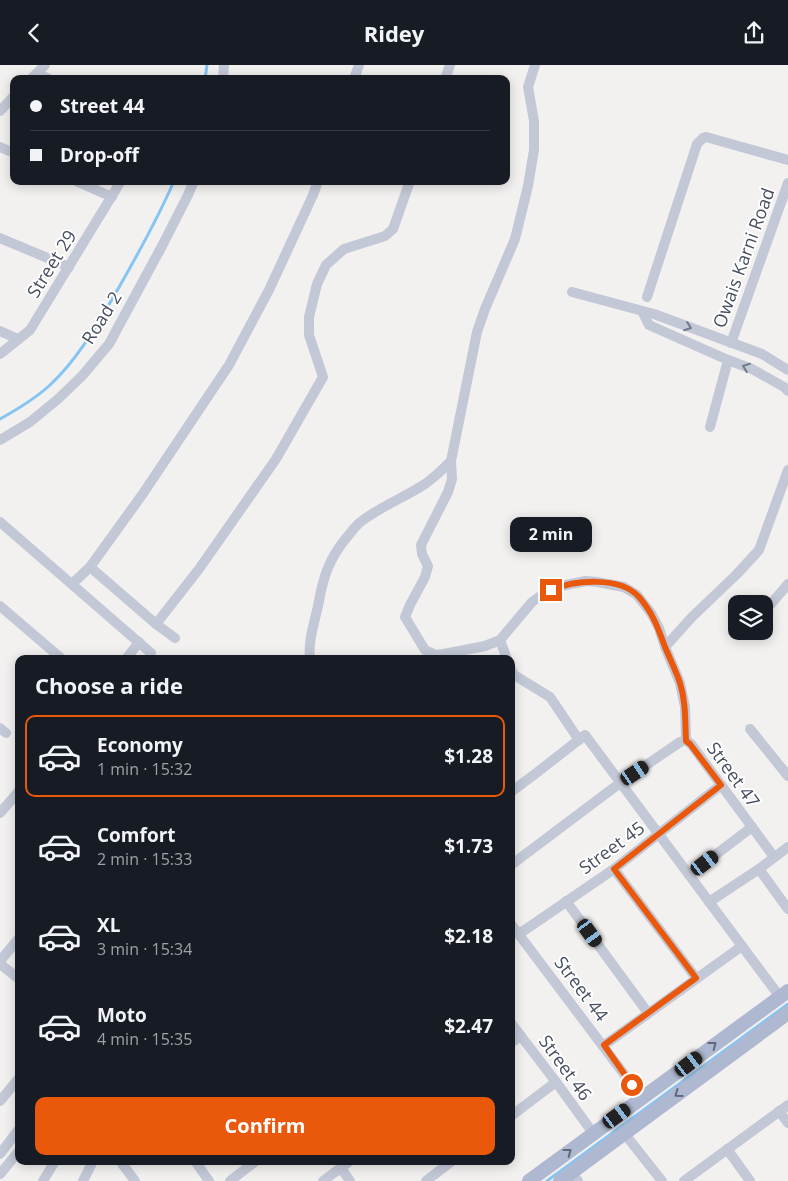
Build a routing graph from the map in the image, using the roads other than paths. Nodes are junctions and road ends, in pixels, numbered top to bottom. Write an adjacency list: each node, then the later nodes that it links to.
1 (45, 65): 3 (street)
2 (534, 65): 28 (street)
3 (35, 75)
4 (10, 99): 5 (street)
5 (0, 111)
6 (788, 160): 17 (street)
7 (788, 183): 21 (street, Owais Karni Road)
8 (85, 185): 13 (street)
9 (119, 185): 13 (street, Street 29)
10 (192, 185): 27 (street, Road 2)
11 (317, 185): 31 (street)
12 (409, 185): 36 (street)
13 (112, 197): 15 (street, Street 29)
14 (0, 238): 15 (street)
15 (69, 267): 20 (street, Street 29)
16 (572, 292): 18 (street)
17 (647, 297)
18 (642, 311): 21 (street, one-way to 21); 23 (street)
19 (0, 331): 20 (street)
20 (18, 339): 22 (street, Street 29)
21 (731, 343): 24 (street)
22 (0, 354)
23 (728, 360): 25 (street, one-way to 23); 26 (street)
24 (788, 370)
25 (788, 391)
26 (710, 427)
27 (0, 440)
28 (451, 461): 38 (street); 44 (street)
29 (788, 470): 40 (street)
30 (0, 522): 32 (street)
31 (90, 567): 32 (street); 36 (street)
32 (72, 584): 39 (street)
33 (788, 584): 34 (street)
34 (773, 602)
35 (0, 605): 42 (street)
36 (156, 624): 37 (street)
37 (175, 638)
38 (500, 640): 40 (street); 45 (street)
39 (138, 642): 41 (street); 43 (street)
40 (665, 647): 49 (street)
41 (151, 653)
42 (57, 655)
43 (129, 655)
44 (310, 655)
45 (506, 655)
46 (515, 676): 48 (street)
47 (750, 729): 50 (street)
48 (582, 737): 51 (street); 53 (street)
49 (686, 741): 51 (street, Street 47); 52 (street, Street 47)
50 (788, 776)
51 (620, 783): 57 (street); 60 (street, Street 47)
52 (721, 785): 56 (street, Street 47); 57 (street, Street 45)
53 (515, 789)
54 (15, 796): 55 (street)
55 (0, 813)
56 (752, 827): 59 (street, Street 47); 63 (street)
57 (659, 834): 61 (street, Street 45); 63 (street)
58 (788, 847): 59 (street)
59 (774, 857): 62 (street)
60 (515, 862)
61 (614, 869): 64 (street, Street 45); 73 (street)
62 (759, 869): 65 (street); 66 (street)
63 (689, 875): 65 (street)
64 (566, 901): 68 (street, Street 45); 75 (street)
65 (709, 902): 70 (street)
66 (788, 909)
67 (515, 928): 68 (street, Street 44)
68 (519, 933): 80 (street, Street 44)
69 (15, 943): 71 (street)
70 (742, 946): 73 (street); 74 (street)
71 (0, 962): 72 (street)
72 (15, 975)
73 (696, 978): 75 (street)
74 (784, 994): 83 (main road, one-way to 74)
75 (648, 1013): 80 (street)
76 (788, 1013): 90 (main road, one-way to 90)
77 (515, 1028): 78 (street, Street 46)
78 (521, 1036): 79 (street); 81 (street, Street 46)
79 (515, 1040)
80 (604, 1045): 83 (street, Street 44)
81 (556, 1082): 87 (street); 89 (street, Street 46)
82 (15, 1083): 84 (street)
83 (642, 1098): 89 (main road)
84 (0, 1101)
85 (788, 1105): 86 (street)
86 (779, 1111): 88 (street); 92 (street)
87 (515, 1114)
88 (788, 1123)
89 (593, 1133): 113 (main road, one-way to 89)
90 (624, 1133): 104 (main road); 115 (street)
91 (15, 1134): 93 (street)
92 (727, 1149): 116 (street); 117 (street)
93 (0, 1154)
94 (15, 1156): 103 (street)
95 (53, 1165): 105 (street)
96 (91, 1165): 106 (street)
97 (123, 1165): 107 (street)
98 (198, 1165): 108 (street)
99 (251, 1165): 109 (street)
100 (345, 1165): 102 (street)
101 (447, 1165): 112 (street)
102 (341, 1168): 110 (street); 111 (street)
103 (0, 1174)
104 (575, 1177): 114 (main road)
105 (43, 1181)
106 (83, 1181)
107 (135, 1181)
108 (209, 1181)
109 (230, 1181)
110 (323, 1181)
111 (350, 1181)
112 (426, 1181)
113 (529, 1181)
114 (560, 1181)
115 (662, 1181)
116 (684, 1181)
117 (750, 1181)

